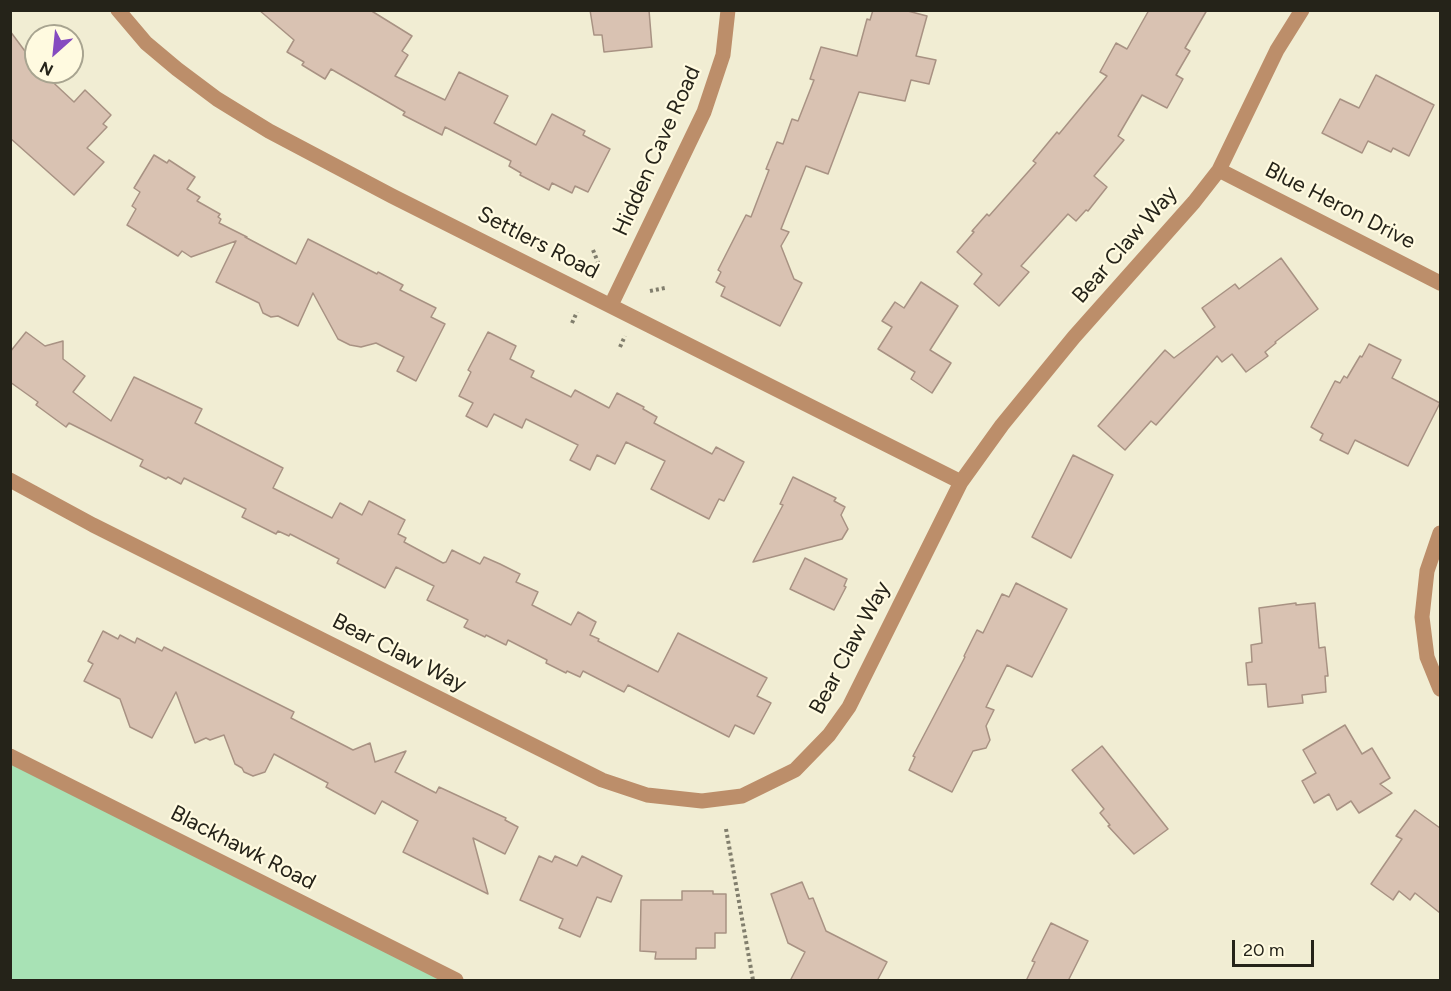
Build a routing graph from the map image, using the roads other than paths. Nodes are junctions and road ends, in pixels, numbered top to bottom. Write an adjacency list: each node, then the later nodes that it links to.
1 (118, 10): 6 (street, Settlers Road)
2 (728, 10): 6 (street, Hidden Cave Road)
3 (1302, 10): 4 (street, Bear Claw Way)
4 (1219, 170): 5 (street, Blue Heron Drive); 8 (street, Bear Claw Way)
5 (1440, 283)
6 (611, 305): 8 (street, Settlers Road)
7 (10, 480): 8 (street, Bear Claw Way)
8 (961, 482)
9 (1440, 533): 10 (street)
10 (1440, 689)
11 (10, 756): 12 (street, Blackhawk Road)
12 (456, 981)

